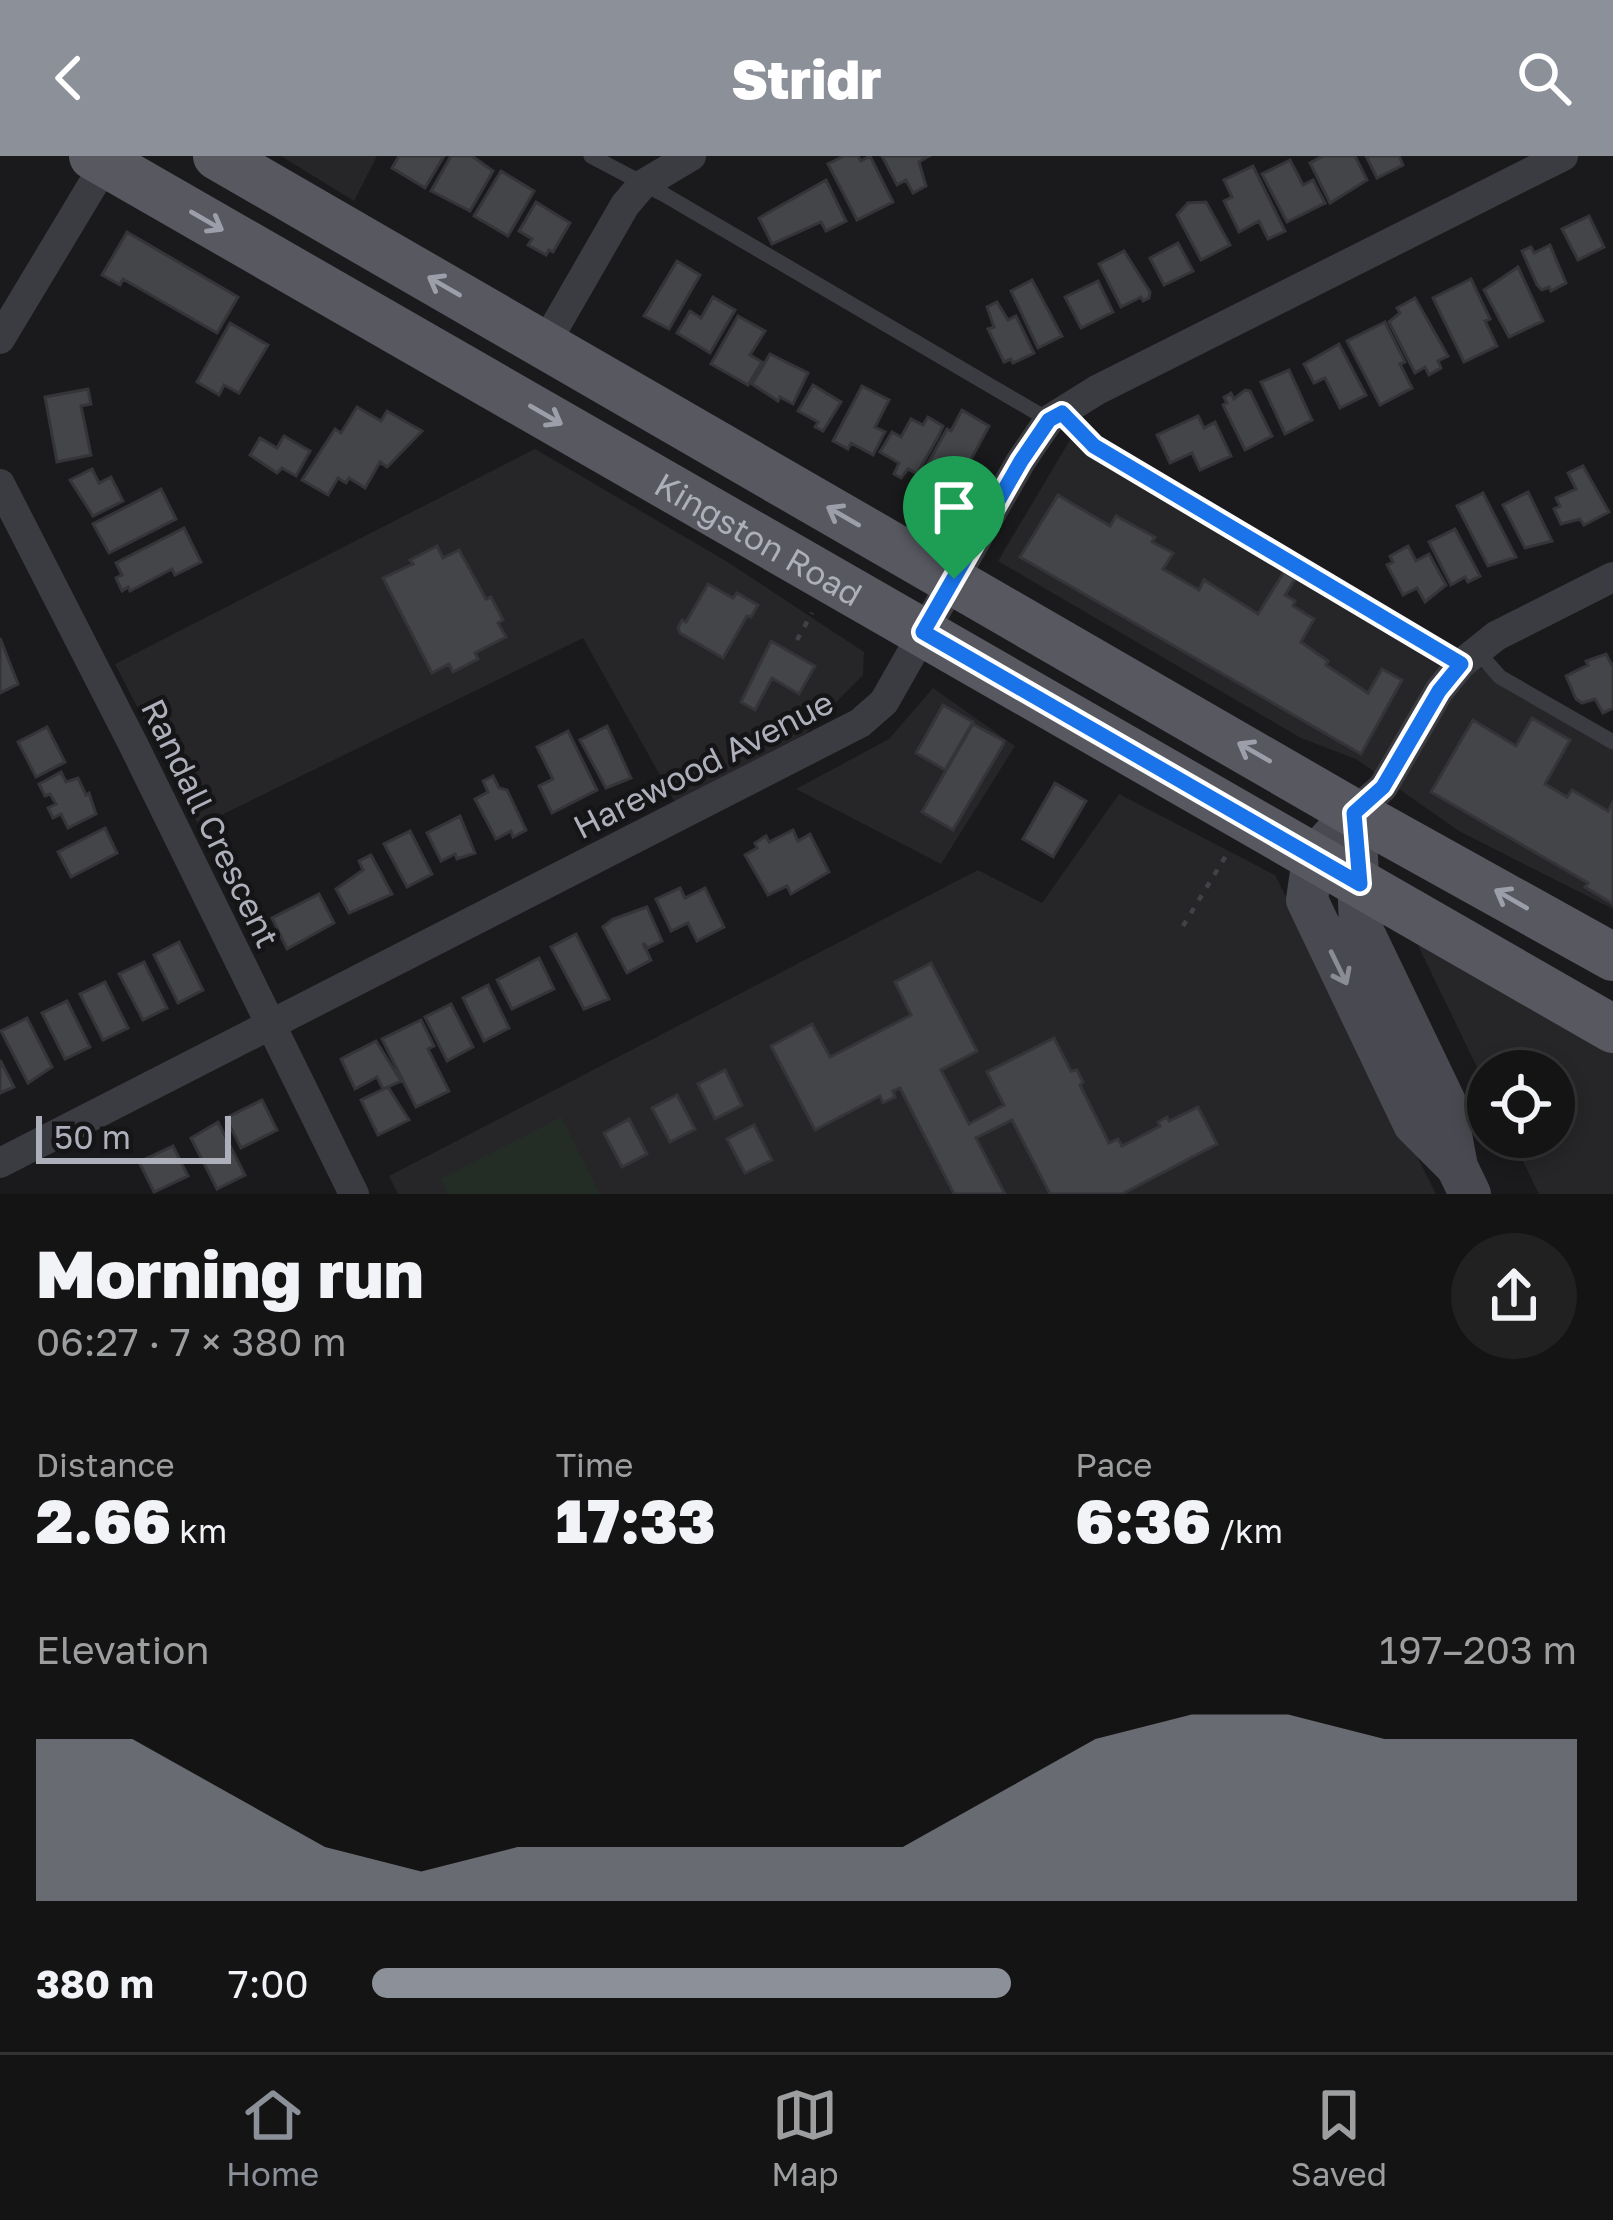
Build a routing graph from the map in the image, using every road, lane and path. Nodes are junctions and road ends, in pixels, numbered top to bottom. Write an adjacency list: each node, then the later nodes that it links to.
1 (218, 156): 8 (main road, Kingston Road, one-way to 1)
2 (591, 156): 6 (lane)
3 (691, 156): 6 (street)
4 (1564, 156): 9 (street, Harewood Avenue)
5 (103, 158): 7 (street); 14 (main road, Kingston Road, one-way to 14)
6 (642, 185): 8 (street); 9 (lane)
7 (0, 339)
8 (545, 344): 12 (main road, Kingston Road, one-way to 8)
9 (1055, 417): 12 (street, Harewood Avenue); 16 (lane)
10 (0, 484): 24 (street, Randall Crescent)
11 (1613, 577): 16 (street)
12 (954, 579): 14 (street, Harewood Avenue); 18 (main road, Kingston Road, one-way to 12)
13 (818, 603): 15 (path)
14 (923, 632): 20 (main road, Kingston Road); 24 (street, Harewood Avenue)
15 (796, 640)
16 (1468, 657): 17 (lane); 18 (street)
17 (1613, 742)
18 (1354, 813): 20 (main road); 21 (main road); 23 (main road, Kingston Road, one-way to 18)
19 (1226, 854): 22 (path)
20 (1313, 858): 21 (main road, Kingston Road); 27 (main road, one-way to 27)
21 (1360, 884): 25 (main road, Kingston Road); 27 (main road)
22 (1183, 926)
23 (1613, 957)
24 (269, 1025): 26 (street, Harewood Avenue); 28 (street, Randall Crescent)
25 (1613, 1029)
26 (0, 1163)
27 (1463, 1180)
28 (354, 1194)

